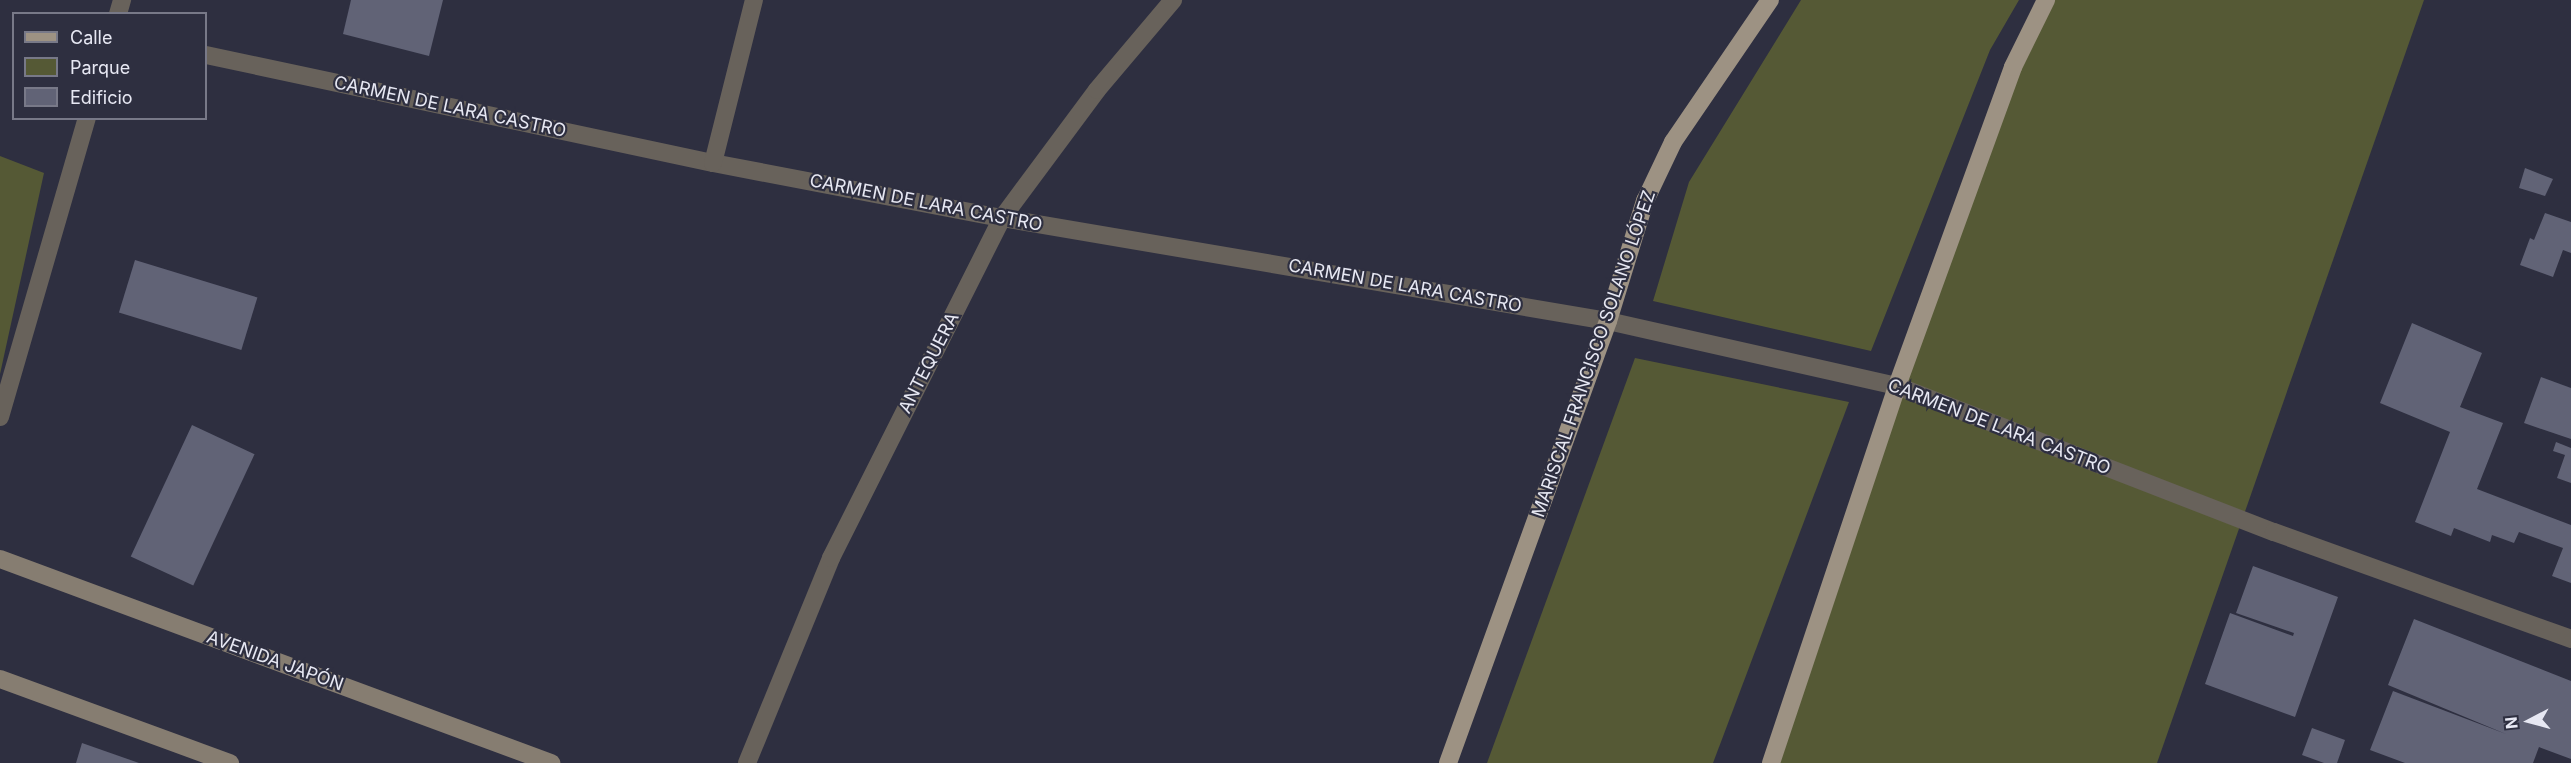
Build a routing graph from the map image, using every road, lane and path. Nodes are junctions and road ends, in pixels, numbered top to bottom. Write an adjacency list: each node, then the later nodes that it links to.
1 (754, 0): 7 (street)
2 (1173, 0): 8 (street, ANTEQUERA)
3 (1770, 0): 9 (main road, MARISCAL FRANCISCO SOLANO LÓPEZ)
4 (2046, 0): 10 (main road)
5 (207, 55): 7 (street, CARMEN DE LARA CASTRO)
6 (86, 120): 11 (street)
7 (713, 163): 8 (street, CARMEN DE LARA CASTRO)
8 (1002, 218): 9 (street, CARMEN DE LARA CASTRO); 17 (street, ANTEQUERA)
9 (1608, 321): 10 (street, CARMEN DE LARA CASTRO); 18 (main road, MARISCAL FRANCISCO SOLANO LÓPEZ)
10 (1897, 386): 13 (street, CARMEN DE LARA CASTRO); 19 (main road)
11 (0, 417)
12 (0, 560): 16 (main road, AVENIDA JAPÓN)
13 (2571, 639)
14 (0, 679): 15 (main road)
15 (230, 763)
16 (550, 763)
17 (747, 763)
18 (1448, 763)
19 (1771, 763)

